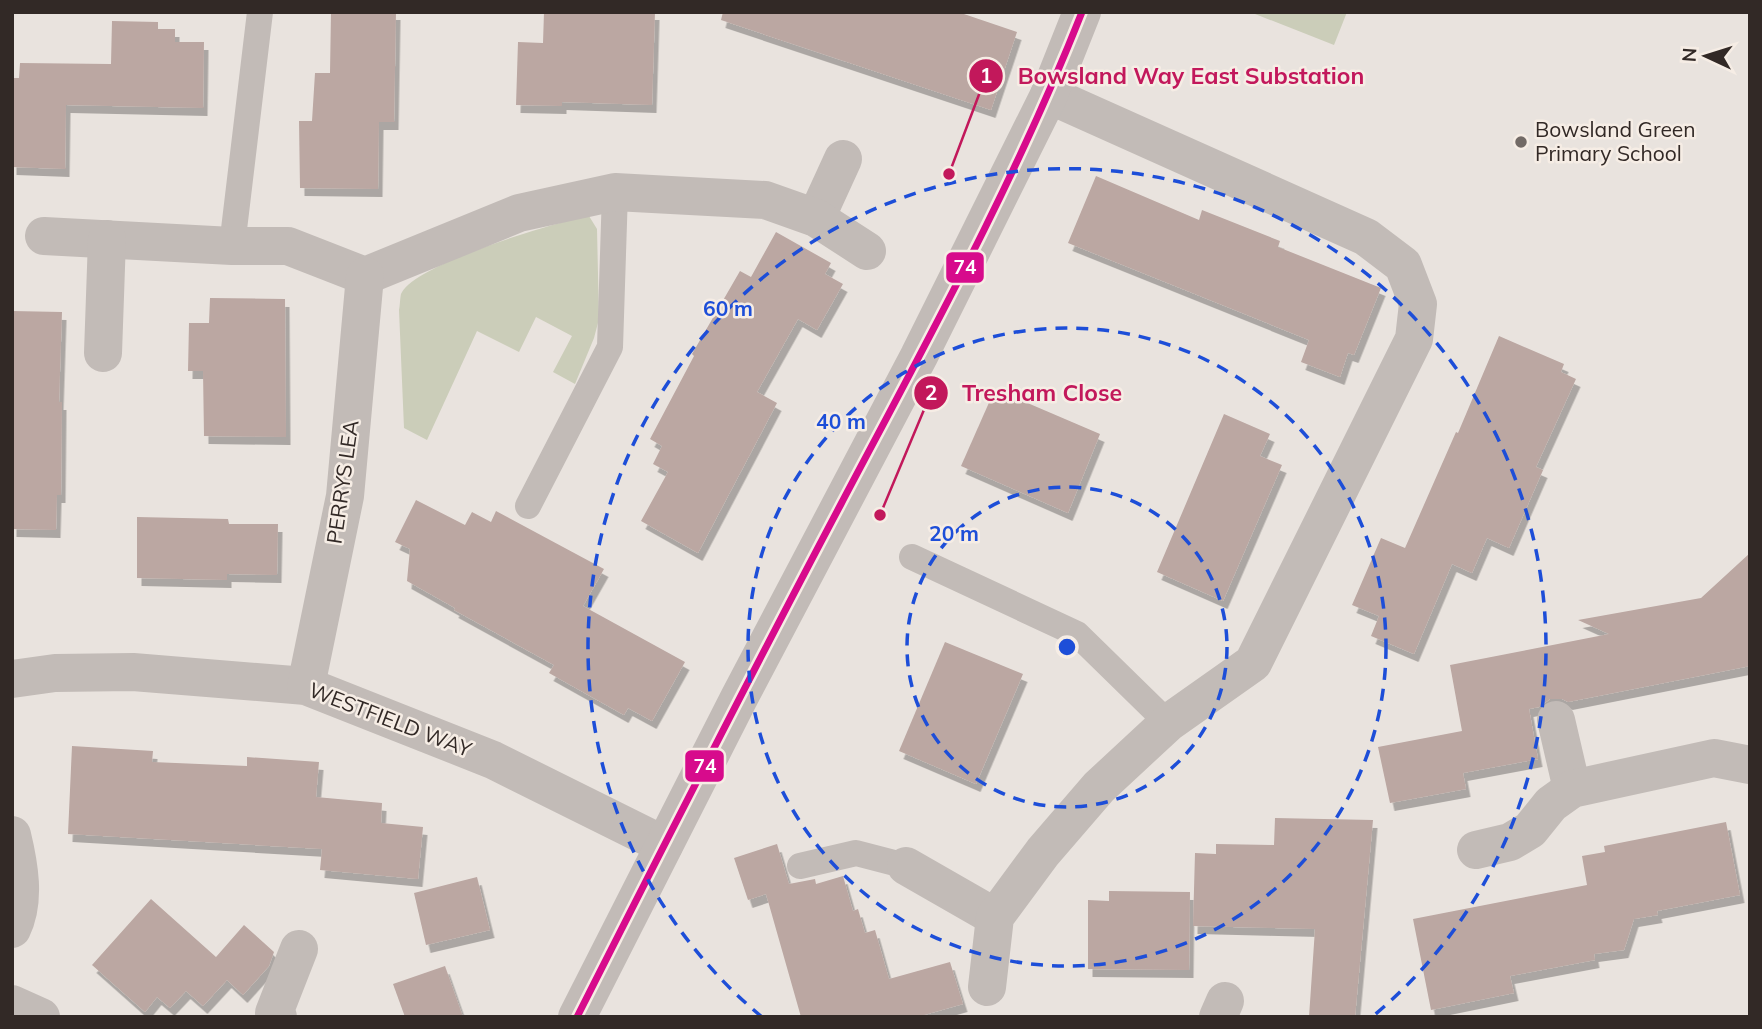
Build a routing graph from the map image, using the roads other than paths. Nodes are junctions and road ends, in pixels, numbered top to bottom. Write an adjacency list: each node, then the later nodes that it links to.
1 (260, 12): 9 (lane)
2 (1082, 12): 3 (street)
3 (1049, 95): 18 (street); 22 (street)
4 (843, 159): 6 (street)
5 (615, 192): 6 (street); 11 (street); 13 (lane)
6 (816, 218): 10 (street)
7 (44, 236): 8 (street)
8 (107, 239): 9 (street); 12 (street)
9 (232, 246): 11 (street)
10 (867, 251)
11 (365, 276): 16 (street, PERRYS LEA)
12 (103, 353)
13 (528, 506)
14 (912, 557): 18 (lane)
15 (12, 679): 16 (street, WESTFIELD WAY)
16 (306, 686): 22 (street, WESTFIELD WAY)
17 (1556, 720): 20 (street)
18 (1168, 723): 26 (street)
19 (1750, 765): 20 (street)
20 (1572, 789): 23 (street)
21 (12, 835): 27 (street)
22 (664, 845): 33 (street)
23 (1476, 850)
24 (800, 866): 25 (lane)
25 (905, 866): 26 (street)
26 (995, 917): 29 (street)
27 (12, 929)
28 (299, 949): 31 (street)
29 (987, 987)
30 (12, 1004): 32 (street)
31 (273, 1016)
32 (41, 1017)
33 (577, 1017)

